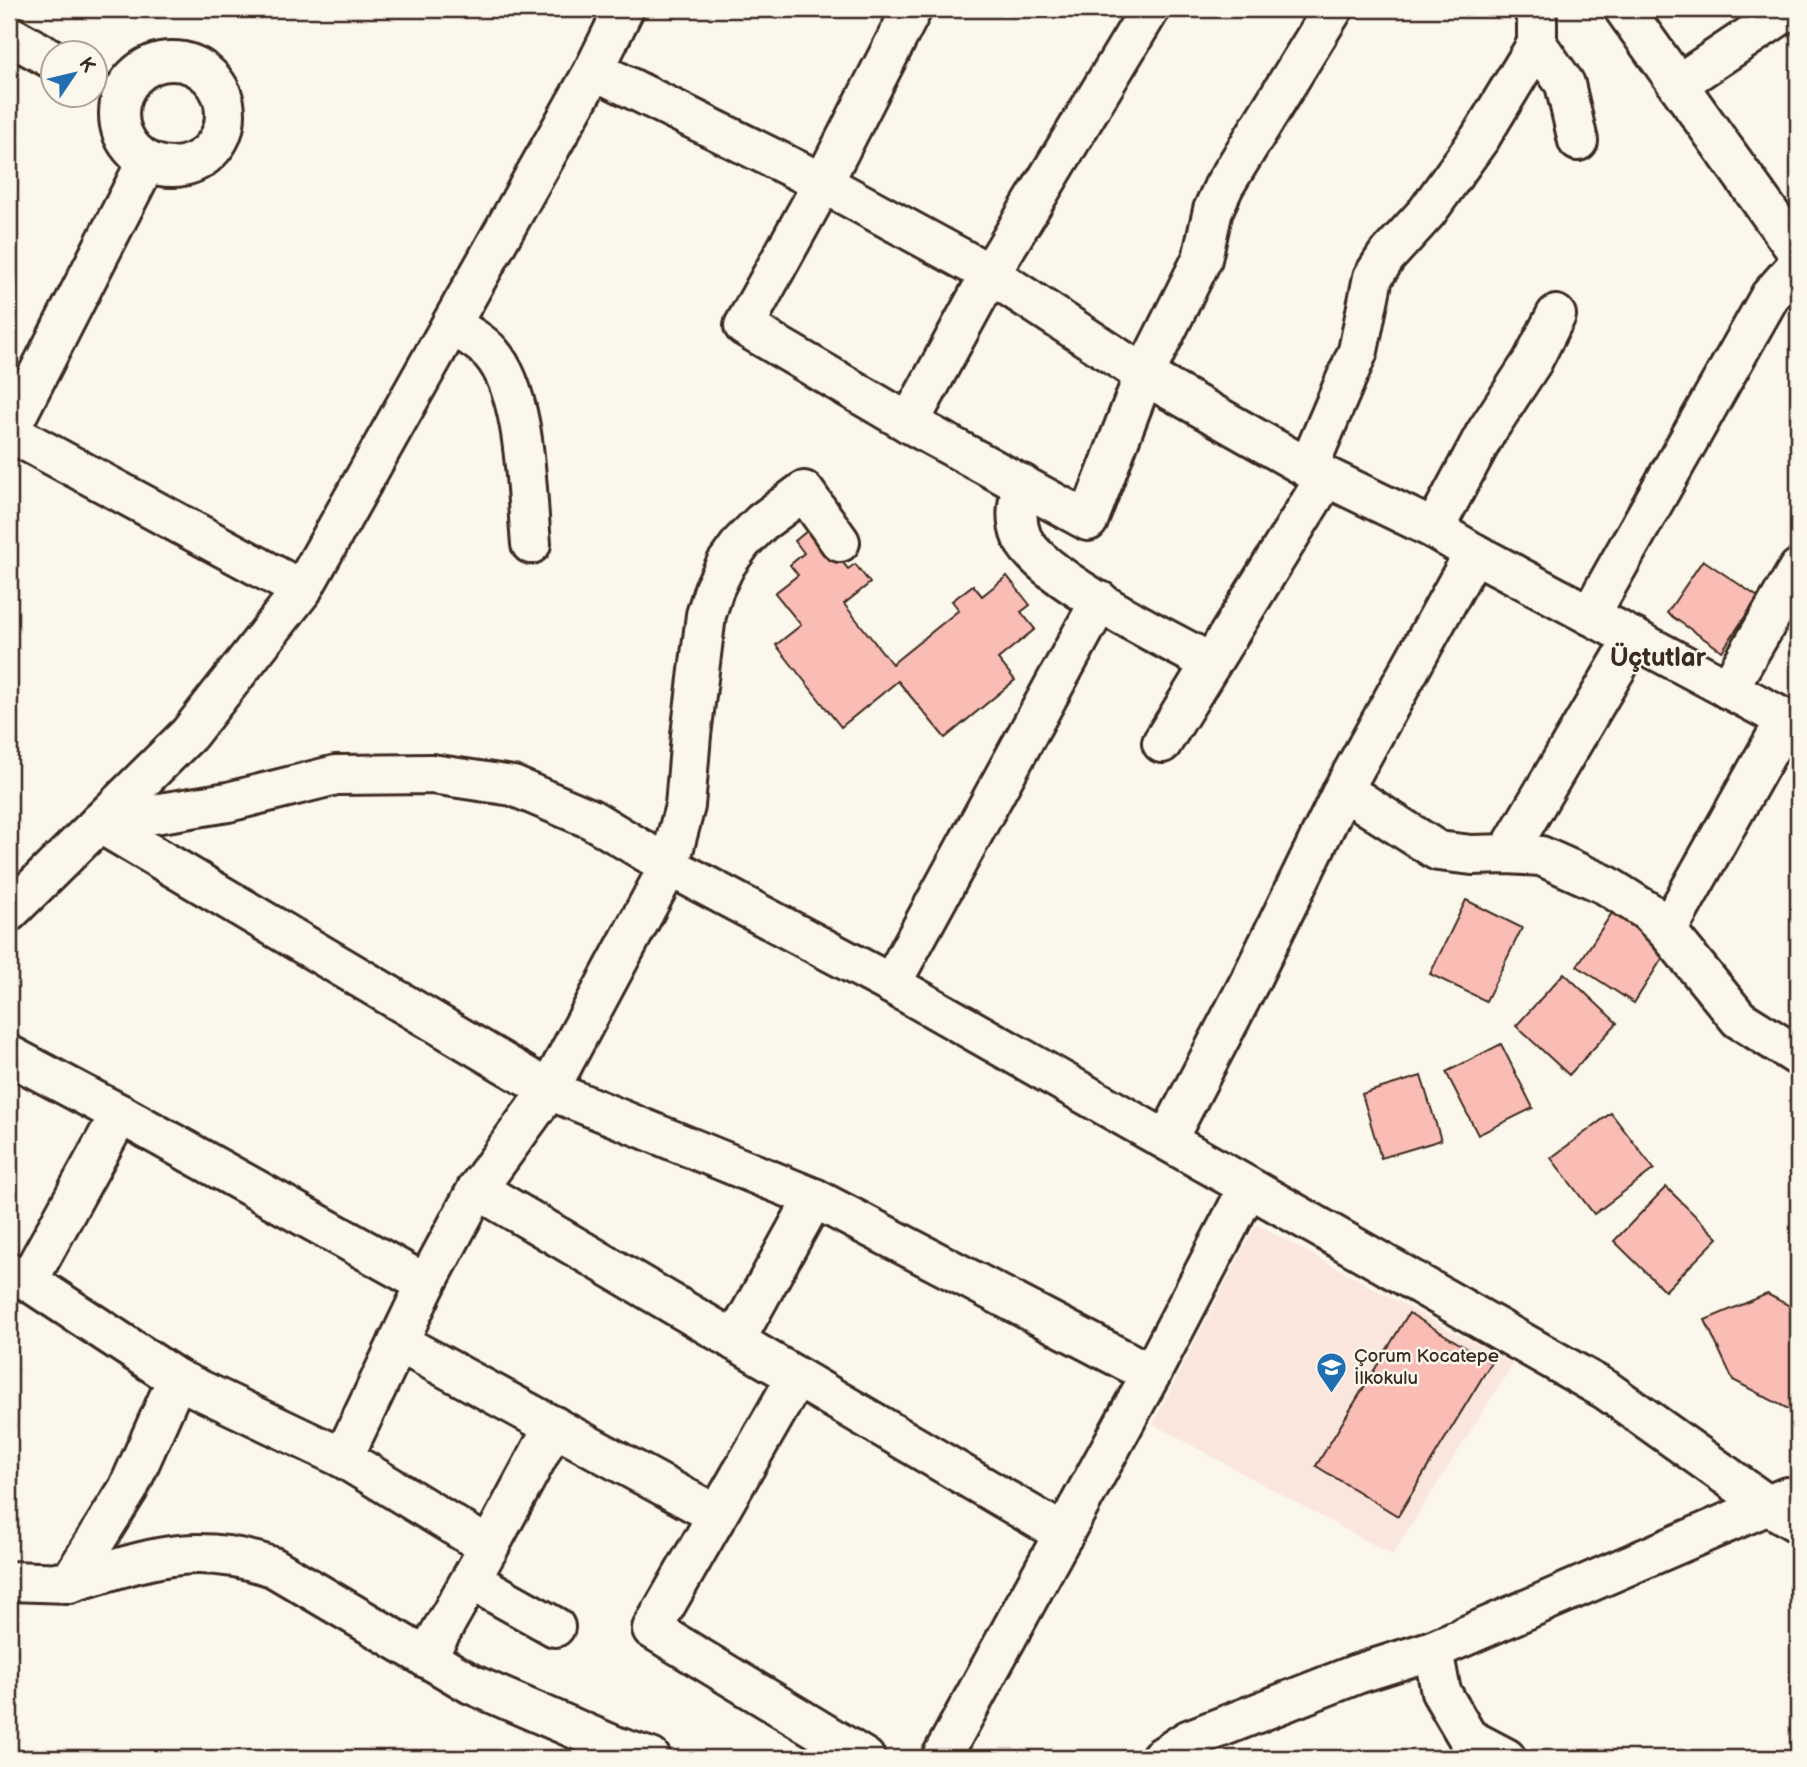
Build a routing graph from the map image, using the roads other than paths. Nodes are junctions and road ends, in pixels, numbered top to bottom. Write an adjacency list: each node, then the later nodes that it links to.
1 (624, 9): 10 (street)
2 (912, 9): 15 (street)
3 (1150, 9): 18 (street)
4 (1333, 9): 21 (street)
5 (1626, 9): 11 (street)
6 (1790, 9): 11 (street)
7 (1535, 26): 13 (street); 24 (street)
8 (9, 35): 9 (street)
9 (38, 51)
10 (594, 70): 15 (street); 20 (street)
11 (1678, 84): 16 (street)
12 (108, 88): 14 (street); 14 (street)
13 (1578, 141)
14 (147, 161): 23 (street)
15 (823, 183): 18 (street); 22 (street)
16 (1798, 253)
17 (1798, 264): 33 (street)
18 (990, 274): 21 (street); 22 (street)
19 (1556, 316): 26 (street)
20 (452, 324): 28 (street); 31 (street)
21 (1144, 375): 24 (street); 25 (street)
22 (909, 423): 25 (street)
23 (9, 431): 31 (street)
24 (1317, 472): 26 (street); 35 (street)
25 (1021, 484): 32 (street)
26 (1434, 529): 29 (street)
27 (840, 542): 42 (street)
28 (531, 544)
29 (1474, 554): 33 (street); 39 (street)
30 (1798, 569): 36 (street)
31 (302, 590): 40 (street)
32 (1100, 601): 35 (street); 45 (street)
33 (1590, 615): 34 (street)
34 (1634, 638): 36 (street); 41 (street)
35 (1211, 663): 38 (street)
36 (1728, 689): 37 (street)
37 (1792, 722): 44 (street)
38 (1162, 743)
39 (1343, 790): 41 (street); 50 (street)
40 (99, 823): 42 (street); 43 (street); 48 (street)
41 (1507, 853): 44 (street)
42 (669, 866): 45 (street); 48 (street)
43 (9, 912)
44 (1667, 931): 47 (street)
45 (891, 984): 50 (street)
46 (9, 1055): 49 (street)
47 (1798, 1056)
48 (549, 1090): 52 (street); 53 (street)
49 (120, 1114): 54 (street); 55 (street)
50 (1167, 1140): 51 (street)
51 (1248, 1188): 58 (street); 63 (street)
52 (477, 1189): 55 (street); 56 (street)
53 (814, 1198): 56 (street); 58 (street)
54 (18, 1277): 60 (street)
55 (426, 1284): 57 (street)
56 (735, 1341): 59 (street)
57 (398, 1342): 61 (street); 62 (street)
58 (1151, 1374): 66 (street)
59 (796, 1378): 64 (street); 66 (street)
60 (177, 1379): 62 (street); 70 (street)
61 (554, 1426): 64 (street); 67 (street)
62 (343, 1458): 67 (street)
63 (1782, 1498): 65 (street); 72 (street)
64 (717, 1516): 75 (street)
65 (1798, 1523)
66 (1064, 1534): 76 (street)
67 (489, 1547): 68 (street)
68 (471, 1580): 71 (street); 73 (street)
69 (9, 1581): 70 (street)
70 (69, 1583): 73 (street)
71 (555, 1627)
72 (1433, 1650): 77 (street); 78 (street)
73 (426, 1658): 74 (street)
74 (652, 1758)
75 (865, 1758)
76 (941, 1758)
77 (1160, 1758)
78 (1506, 1758)

